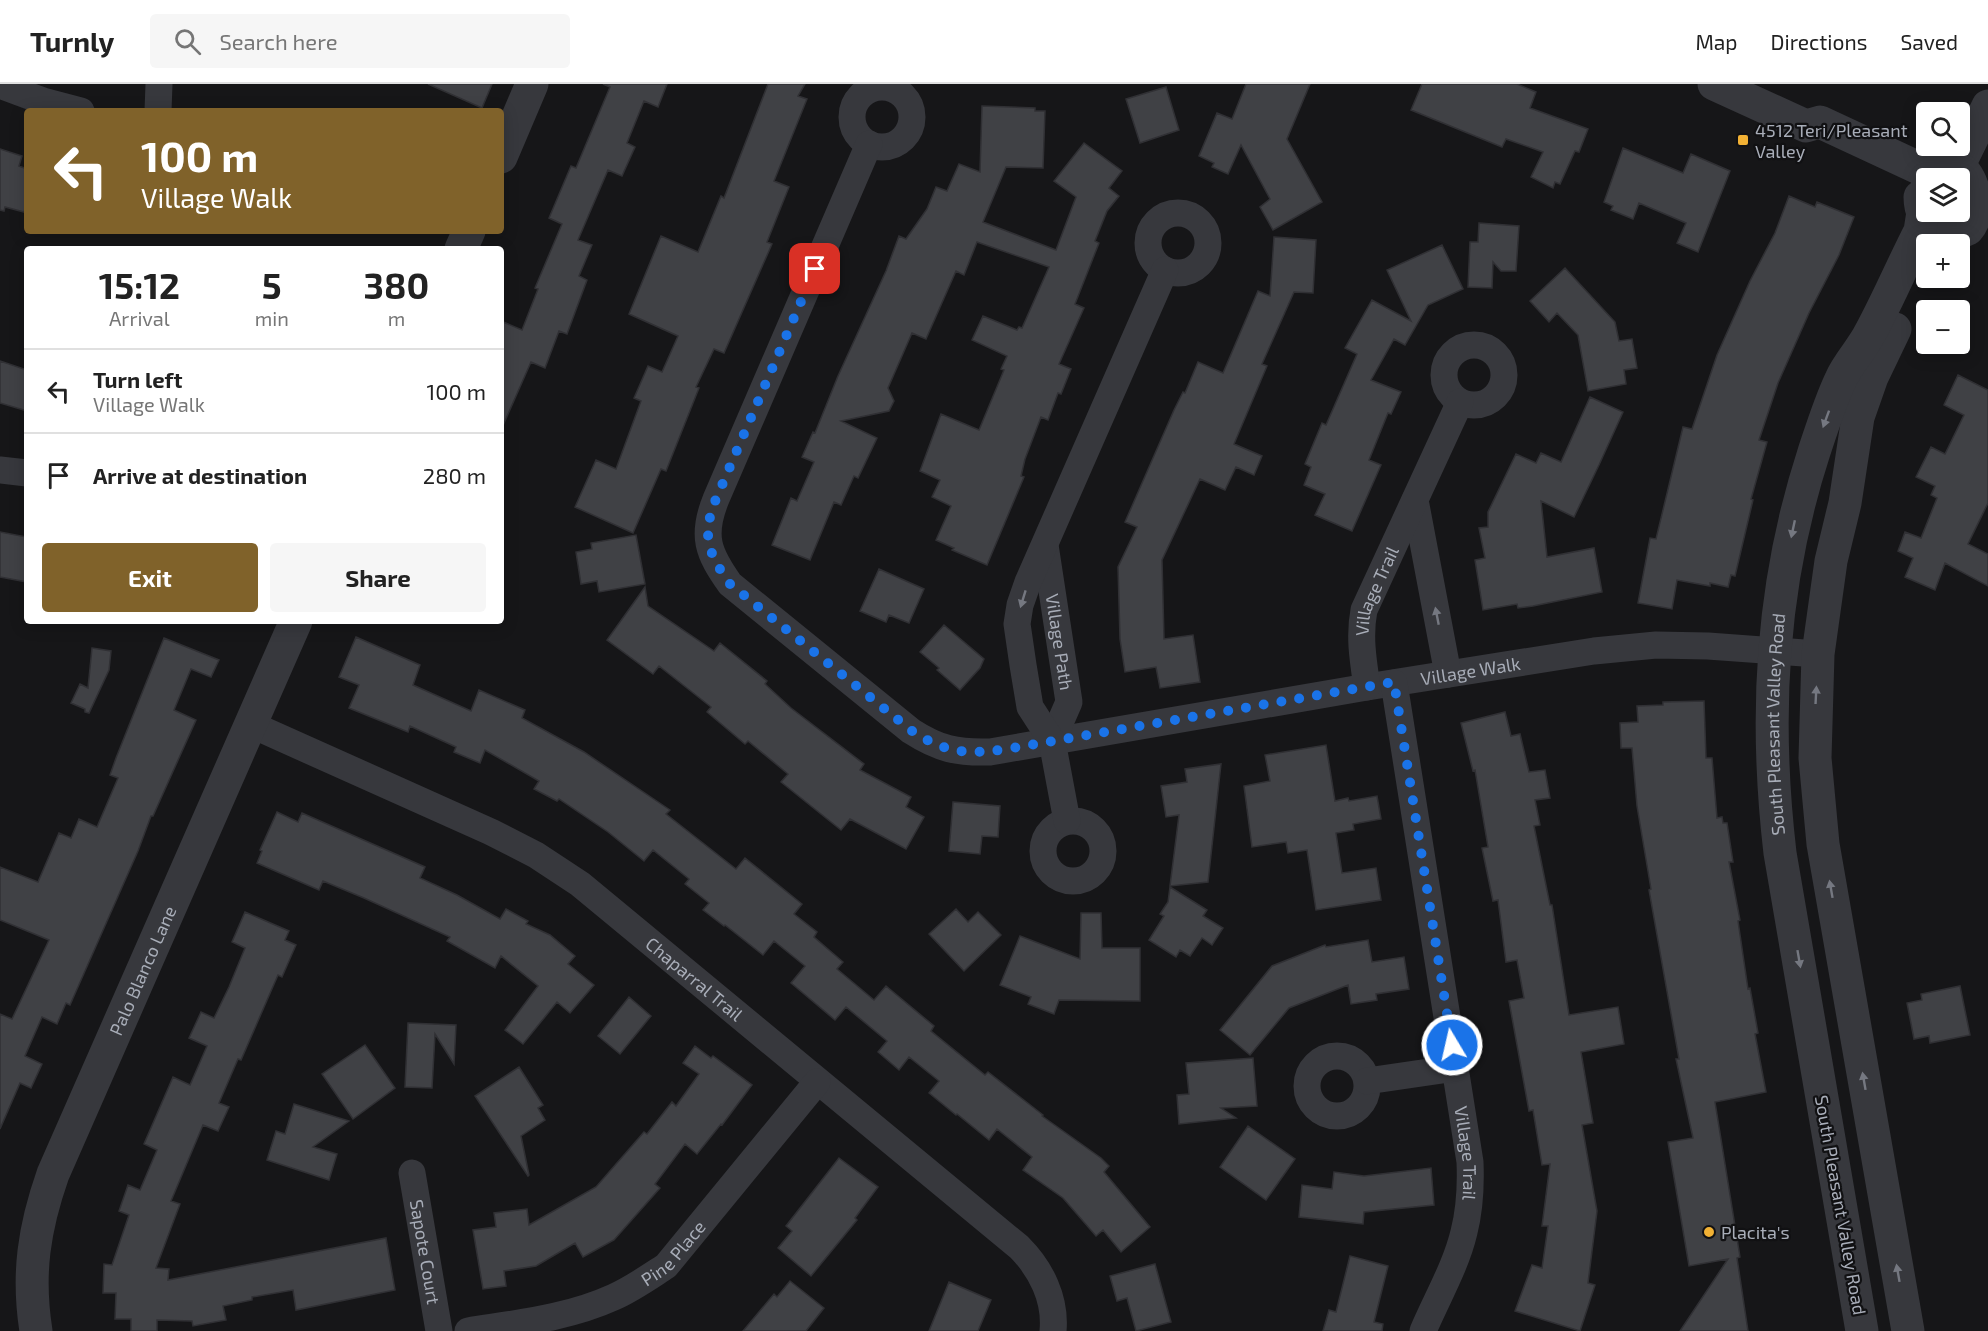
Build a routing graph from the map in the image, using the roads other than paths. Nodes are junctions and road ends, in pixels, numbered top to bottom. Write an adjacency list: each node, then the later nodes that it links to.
1 (159, 84): 7 (street)
2 (532, 84): 9 (street)
3 (1714, 84): 12 (street)
4 (0, 85): 6 (street)
5 (1988, 106): 10 (street, South Pleasant Valley Road)
6 (70, 108)
7 (158, 108)
8 (869, 144): 31 (street, Village Walk)
9 (504, 150)
10 (1951, 168)
11 (1970, 170): 13 (street)
12 (1916, 188)
13 (1975, 211)
14 (1922, 222): 25 (street, South Pleasant Valley Road, one-way to 25)
15 (1930, 222): 16 (street)
16 (1955, 222)
17 (1165, 270): 23 (street)
18 (1916, 287): 26 (street, South Pleasant Valley Road)
19 (1460, 402): 22 (street, Village Trail)
20 (0, 470): 21 (street)
21 (24, 473)
22 (1415, 500): 27 (street, Village Trail, one-way to 22); 29 (street, Village Trail)
23 (1045, 545): 31 (street, Village Path); 31 (street, Village Path, one-way to 31)
24 (295, 624): 30 (street, Palo Blanco Lane)
25 (1774, 651): 26 (street, Village Walk); 27 (street, Village Walk); 42 (street, South Pleasant Valley Road, one-way to 42)
26 (1818, 654): 43 (street, South Pleasant Valley Road, one-way to 26)
27 (1448, 674): 28 (street, Village Walk)
28 (1394, 682): 29 (street, Village Walk); 33 (street, Village Trail)
29 (1367, 687): 31 (street, Village Walk)
30 (250, 724): 35 (street, Chaparral Trail); 37 (street, Palo Blanco Lane)
31 (1052, 741): 32 (street)
32 (1067, 821)
33 (1456, 1068): 34 (street); 41 (street, Village Trail)
34 (1366, 1081)
35 (817, 1082): 39 (street, Pine Place); 40 (street, Chaparral Trail)
36 (412, 1173): 38 (street, Sapote Court)
37 (36, 1331)
38 (439, 1331)
39 (468, 1331)
40 (1053, 1331)
41 (1423, 1331)
42 (1862, 1331)
43 (1908, 1331)

